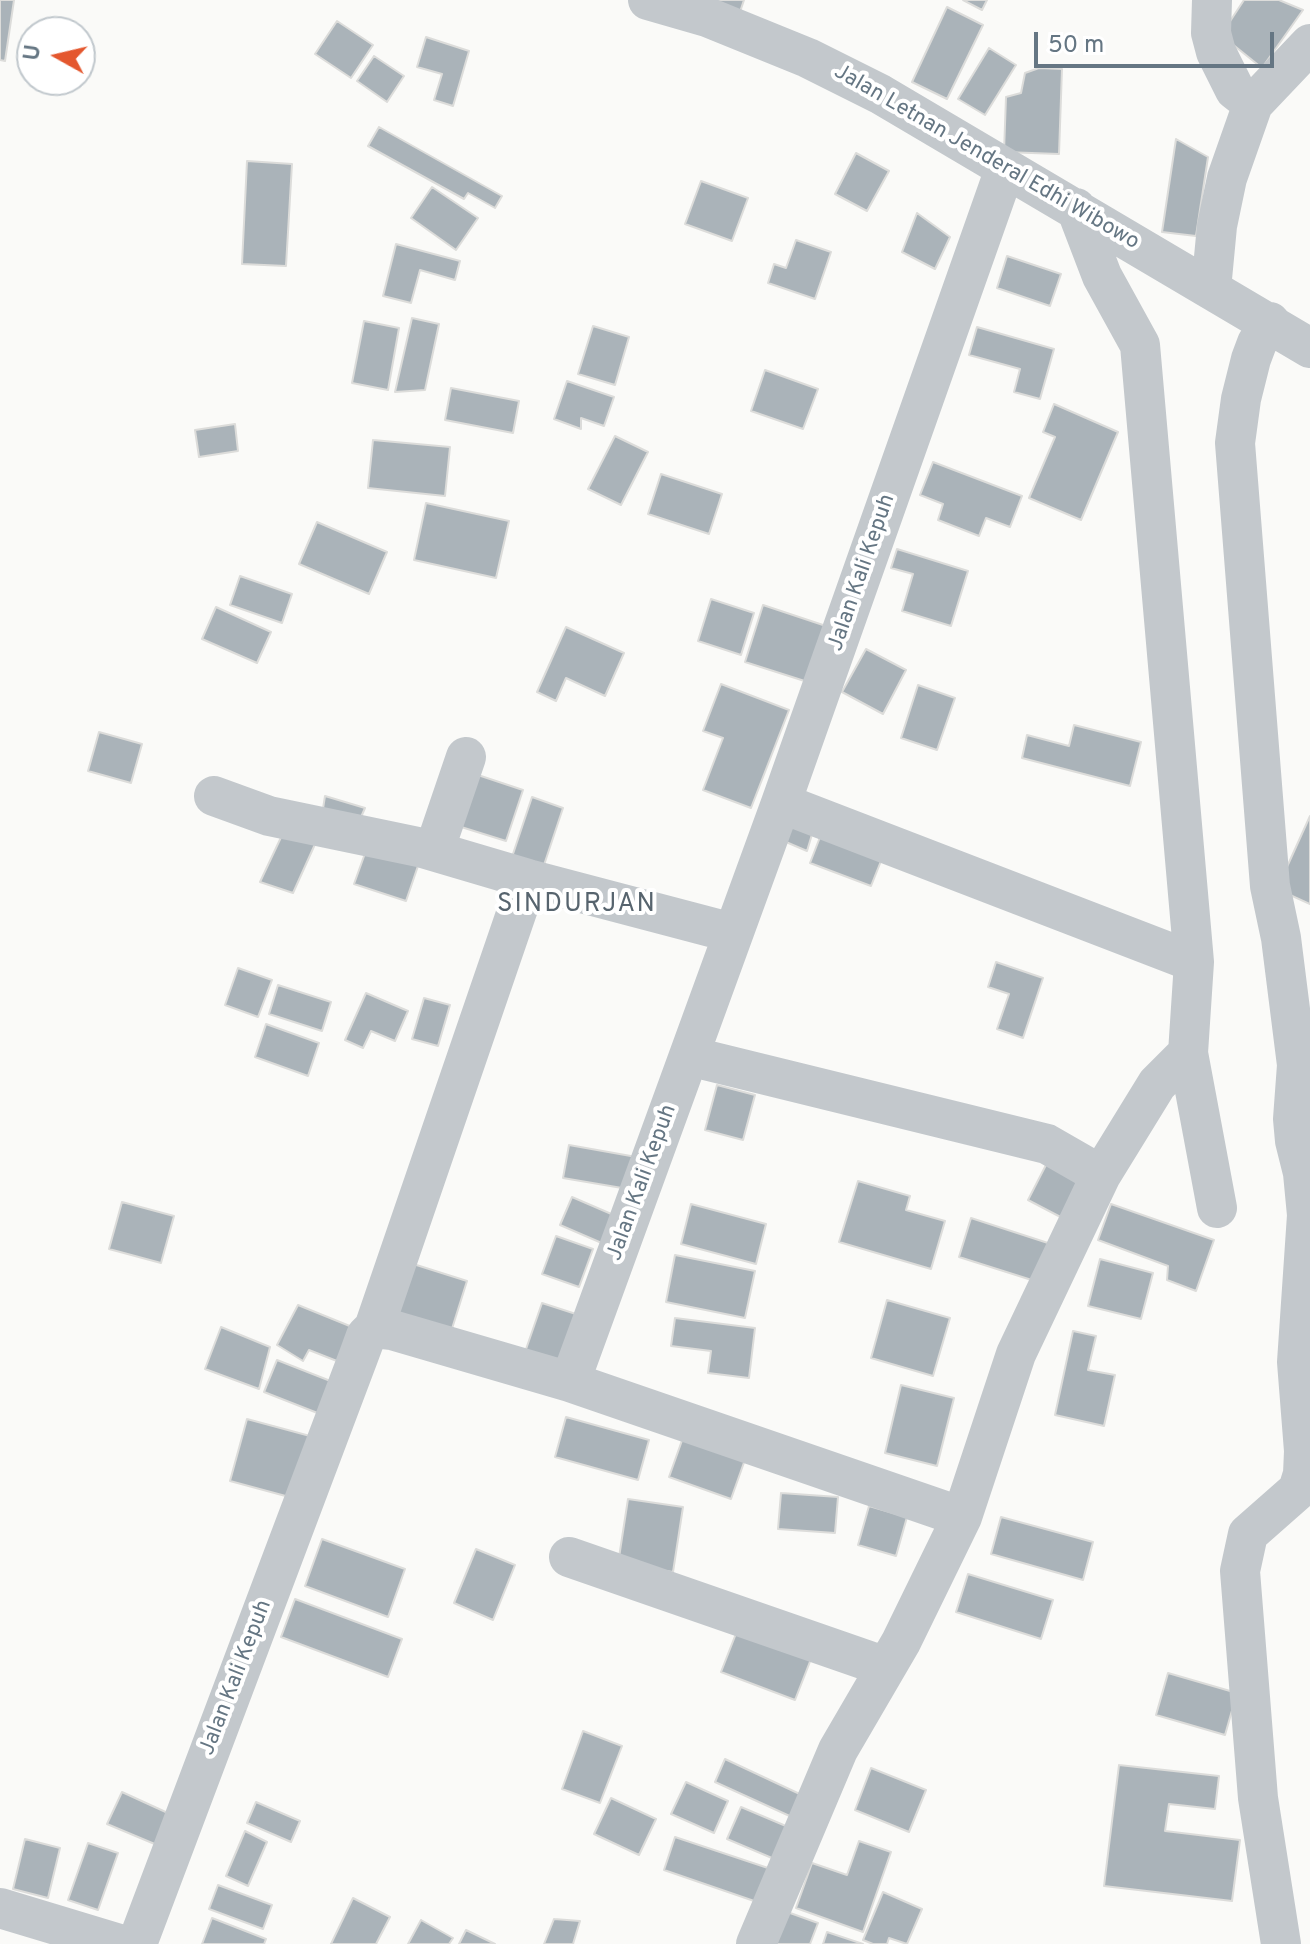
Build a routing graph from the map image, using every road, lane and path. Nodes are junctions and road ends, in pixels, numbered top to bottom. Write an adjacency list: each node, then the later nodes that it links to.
1 (650, 0): 5 (street, Jalan Letnan Jenderal Edhi Wibowo)
2 (1212, 0): 4 (street)
3 (1310, 44): 4 (street)
4 (1253, 104): 7 (street)
5 (1005, 169): 6 (street, Jalan Letnan Jenderal Edhi Wibowo); 12 (street, Jalan Kali Kepuh)
6 (1076, 208): 7 (street, Jalan Letnan Jenderal Edhi Wibowo); 16 (street)
7 (1211, 289): 8 (street, Jalan Letnan Jenderal Edhi Wibowo)
8 (1270, 322): 9 (street, Jalan Letnan Jenderal Edhi Wibowo); 30 (street)
9 (1310, 348)
10 (466, 757): 13 (street)
11 (214, 796): 13 (street)
12 (781, 803): 15 (street, Jalan Kali Kepuh); 16 (street)
13 (434, 851): 14 (street)
14 (528, 879): 15 (street); 21 (street, Jalan Kali Kepuh)
15 (733, 933): 18 (street, Jalan Kali Kepuh)
16 (1194, 962): 17 (street)
17 (1188, 1053): 19 (street); 20 (street)
18 (689, 1056): 19 (street); 22 (street, Jalan Kali Kepuh)
19 (1101, 1175): 23 (street)
20 (1217, 1208)
21 (374, 1328): 22 (street); 28 (street, Jalan Kali Kepuh)
22 (570, 1382): 23 (street)
23 (962, 1517): 25 (street)
24 (569, 1557): 25 (street)
25 (886, 1667): 29 (street)
26 (0, 1908): 27 (street)
27 (119, 1944)
28 (137, 1944)
29 (756, 1944)
30 (1281, 1944)

